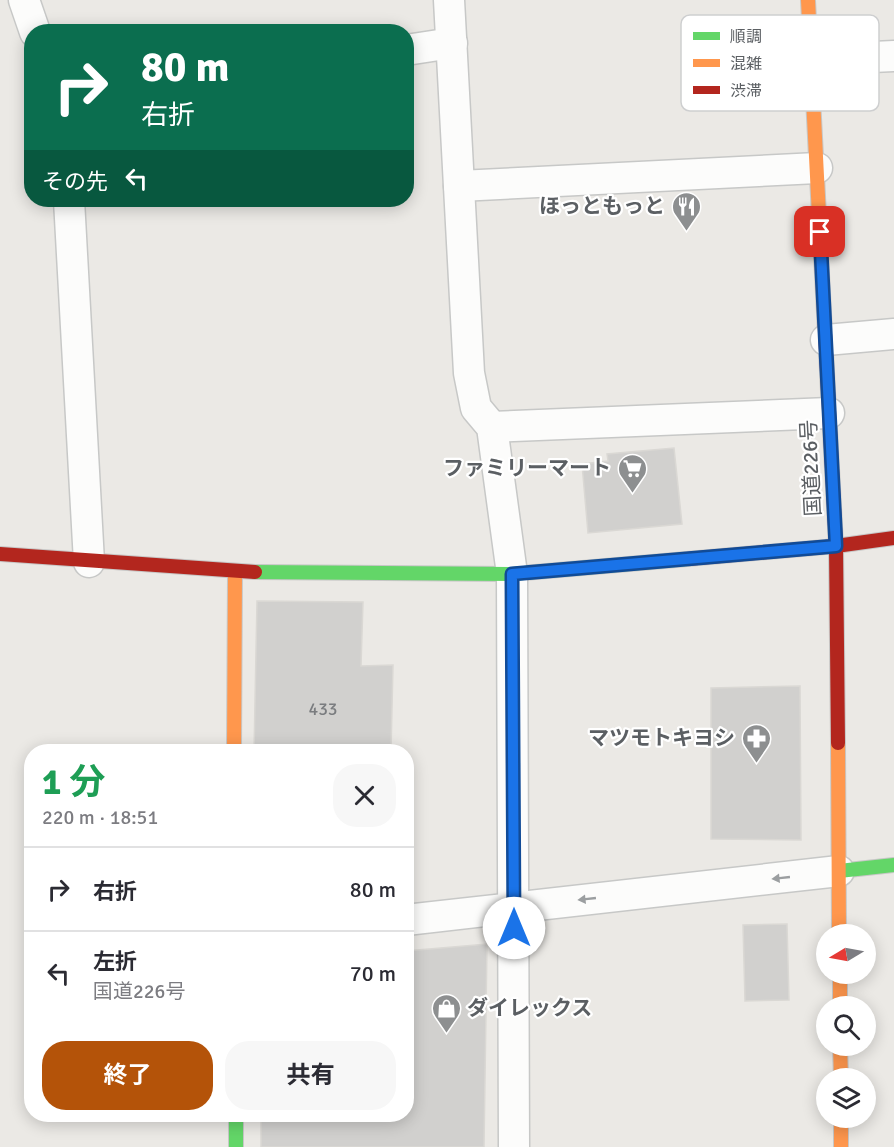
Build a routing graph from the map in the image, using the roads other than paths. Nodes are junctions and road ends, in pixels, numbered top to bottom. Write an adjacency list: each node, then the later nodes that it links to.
1 (24, 0): 5 (street)
2 (449, 0): 6 (street)
3 (808, 0): 4 (main road, 国道226号)
4 (809, 15)
5 (32, 24)
6 (452, 44): 7 (street); 12 (street)
7 (414, 49)
8 (894, 56): 9 (street)
9 (879, 57)
10 (814, 111): 11 (main road, 国道226号)
11 (817, 168): 12 (street); 15 (main road, 国道226号)
12 (459, 186): 17 (street)
13 (69, 207): 21 (street)
14 (894, 334): 15 (street)
15 (826, 340): 16 (main road, 国道226号)
16 (829, 413): 17 (street); 19 (main road, 国道226号)
17 (492, 428): 23 (street)
18 (894, 538): 19 (main road)
19 (836, 546): 23 (main road); 26 (main road, 国道226号)
20 (0, 554): 21 (main road)
21 (89, 562): 22 (main road)
22 (235, 572): 23 (main road); 24 (main road)
23 (512, 574): 27 (street)
24 (234, 744)
25 (894, 865): 26 (main road)
26 (839, 872): 27 (street, one-way to 27); 29 (main road, 国道226号)
27 (514, 907): 28 (street); 33 (street)
28 (414, 919)
29 (840, 924)
30 (236, 1122): 32 (main road)
31 (841, 1128): 34 (main road)
32 (236, 1147)
33 (514, 1147)
34 (841, 1147)

